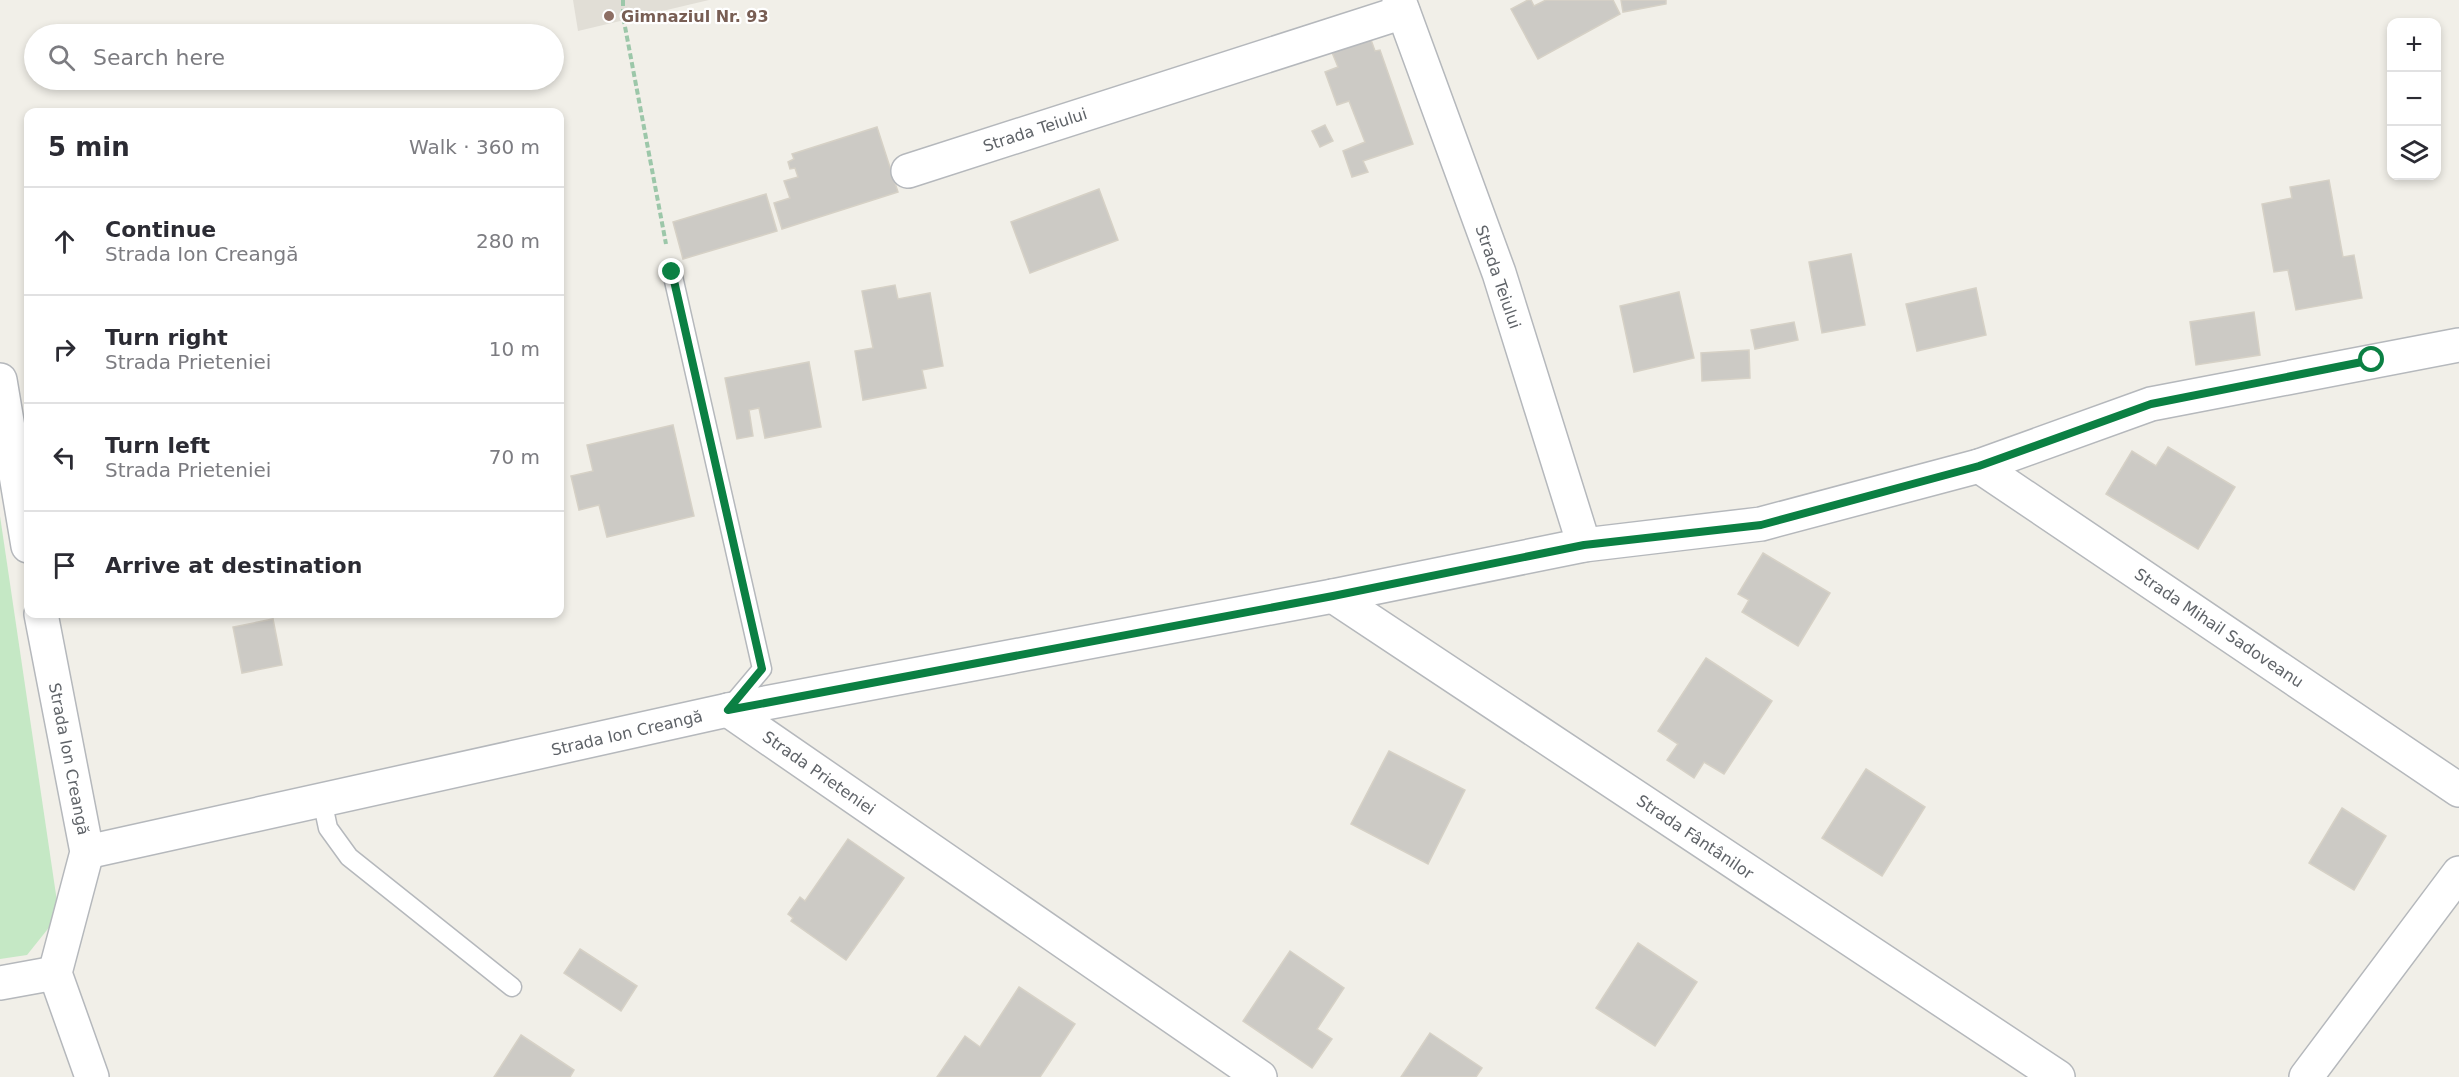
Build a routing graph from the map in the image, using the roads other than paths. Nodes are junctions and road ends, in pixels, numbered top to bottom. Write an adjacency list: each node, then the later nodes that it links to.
1 (1401, 6): 2 (street, Strada Teiului); 8 (street, Strada Teiului)
2 (908, 171)
3 (672, 272): 11 (lane)
4 (2459, 345): 6 (street, Strada Ion Creangă)
5 (0, 380): 7 (street)
6 (1979, 466): 8 (street, Strada Ion Creangă); 12 (street, Strada Mihail Sadoveanu)
7 (24, 522)
8 (1584, 545): 9 (street, Strada Ion Creangă)
9 (1333, 596): 11 (street, Strada Ion Creangă); 21 (street, Strada Fântânilor)
10 (42, 618): 14 (street, Strada Ion Creangă)
11 (728, 710): 13 (street, Strada Ion Creangă); 20 (street, Strada Prieteniei)
12 (2459, 790)
13 (322, 800): 14 (street, Strada Ion Creangă); 18 (lane)
14 (87, 852): 16 (street)
15 (2459, 873): 22 (street)
16 (55, 973): 17 (street); 19 (street)
17 (0, 983)
18 (512, 987)
19 (92, 1077)
20 (1260, 1077)
21 (2058, 1077)
22 (2306, 1077)

